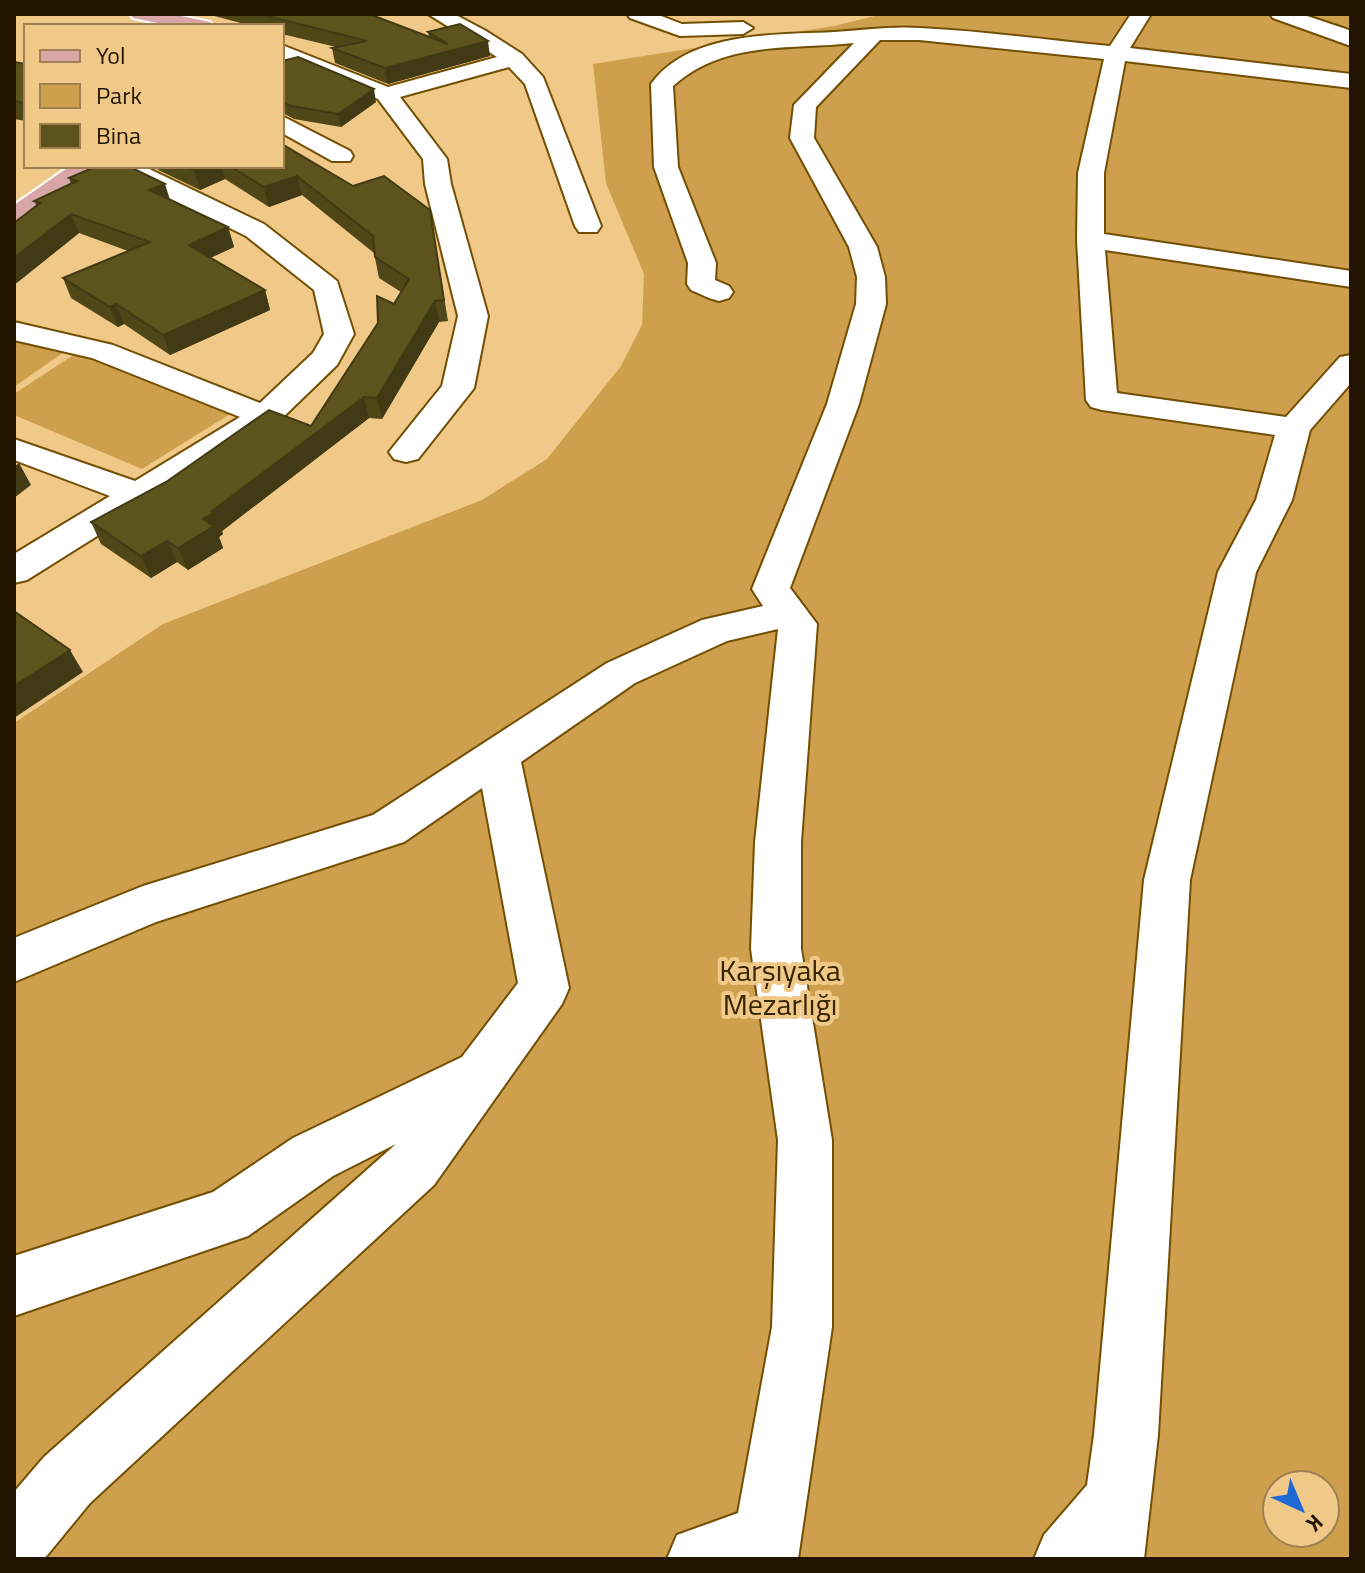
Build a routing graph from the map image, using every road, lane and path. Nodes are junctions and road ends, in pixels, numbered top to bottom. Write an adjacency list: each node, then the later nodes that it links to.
1 (140, 14): 9 (main road)
2 (438, 14): 15 (street)
3 (637, 14): 4 (street)
4 (758, 14)
5 (937, 14): 10 (street)
6 (1141, 14): 14 (street)
7 (1280, 14): 11 (street)
8 (984, 19): 12 (street)
9 (192, 24)
10 (884, 34): 12 (street); 26 (street); 35 (street)
11 (1351, 40)
12 (1048, 47): 14 (street)
13 (284, 52): 17 (street)
14 (1116, 53): 16 (street); 24 (street)
15 (514, 59): 17 (street); 23 (street)
16 (1351, 81)
17 (386, 94): 32 (street)
18 (284, 124): 19 (street)
19 (341, 156)
20 (83, 168): 22 (main road)
21 (127, 168): 29 (street)
22 (14, 217)
23 (588, 226)
24 (1091, 240): 25 (street); 30 (street)
25 (1351, 279)
26 (719, 292)
27 (14, 331): 29 (street)
28 (1351, 364): 30 (street)
29 (265, 416): 33 (street)
30 (1294, 428): 40 (street)
31 (14, 449): 33 (street)
32 (406, 452)
33 (138, 494): 34 (street)
34 (14, 571)
35 (789, 613): 36 (street); 42 (street)
36 (498, 757): 37 (street); 38 (street)
37 (14, 960)
38 (481, 1074): 39 (street); 41 (street)
39 (14, 1286)
40 (1114, 1529): 44 (street)
41 (14, 1543)
42 (765, 1548): 43 (street)
43 (701, 1559)
44 (1068, 1559)

